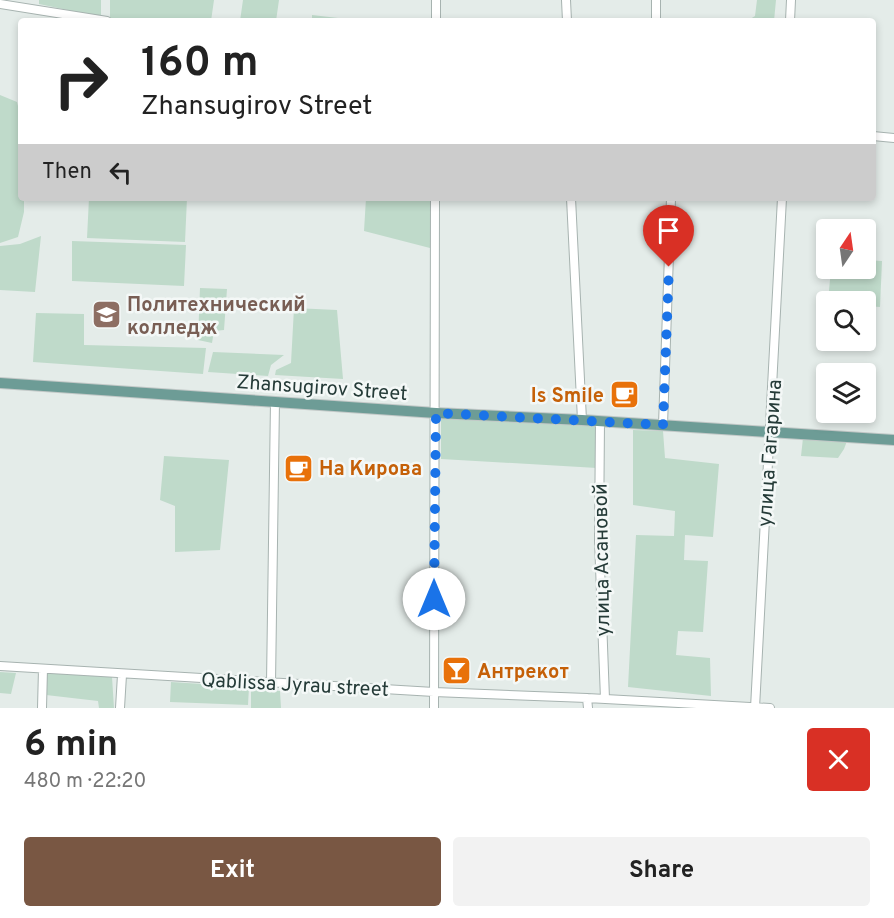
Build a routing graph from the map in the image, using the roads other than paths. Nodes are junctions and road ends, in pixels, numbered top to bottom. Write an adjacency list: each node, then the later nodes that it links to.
1 (436, 0): 7 (street)
2 (566, 0): 8 (street)
3 (656, 0): 9 (street)
4 (791, 0): 10 (street)
5 (0, 4): 6 (street)
6 (88, 18)
7 (436, 18)
8 (567, 18)
9 (656, 18)
10 (790, 18)
11 (876, 136): 12 (street)
12 (894, 138)
13 (435, 201): 19 (street)
14 (571, 201): 20 (street)
15 (671, 201): 22 (street)
16 (782, 201): 23 (street, улица Гагарина)
17 (0, 383): 18 (main road, Zhansugirov Street)
18 (275, 401): 19 (main road, Zhansugirov Street); 28 (street)
19 (436, 413): 20 (main road, Zhansugirov Street); 29 (street)
20 (582, 420): 21 (main road, Zhansugirov Street)
21 (600, 421): 22 (main road, Zhansugirov Street); 31 (street, улица Асановой)
22 (663, 425): 23 (main road, Zhansugirov Street)
23 (771, 432): 24 (main road, Zhansugirov Street); 33 (street, улица Гагарина)
24 (894, 440)
25 (0, 666): 26 (street, Qablissa Jyrau street)
26 (43, 669): 27 (street, Qablissa Jyrau street); 34 (street)
27 (122, 675): 28 (street, Qablissa Jyrau street); 35 (street)
28 (271, 683): 29 (street, Qablissa Jyrau street)
29 (434, 693): 30 (street, Qablissa Jyrau street); 36 (street)
30 (587, 698): 31 (street, Qablissa Jyrau street); 37 (street)
31 (605, 699): 32 (street, Qablissa Jyrau street)
32 (672, 705): 33 (street, Qablissa Jyrau street)
33 (755, 707): 38 (street, Qablissa Jyrau street)
34 (42, 708)
35 (120, 708)
36 (434, 708)
37 (588, 708)
38 (770, 708)

